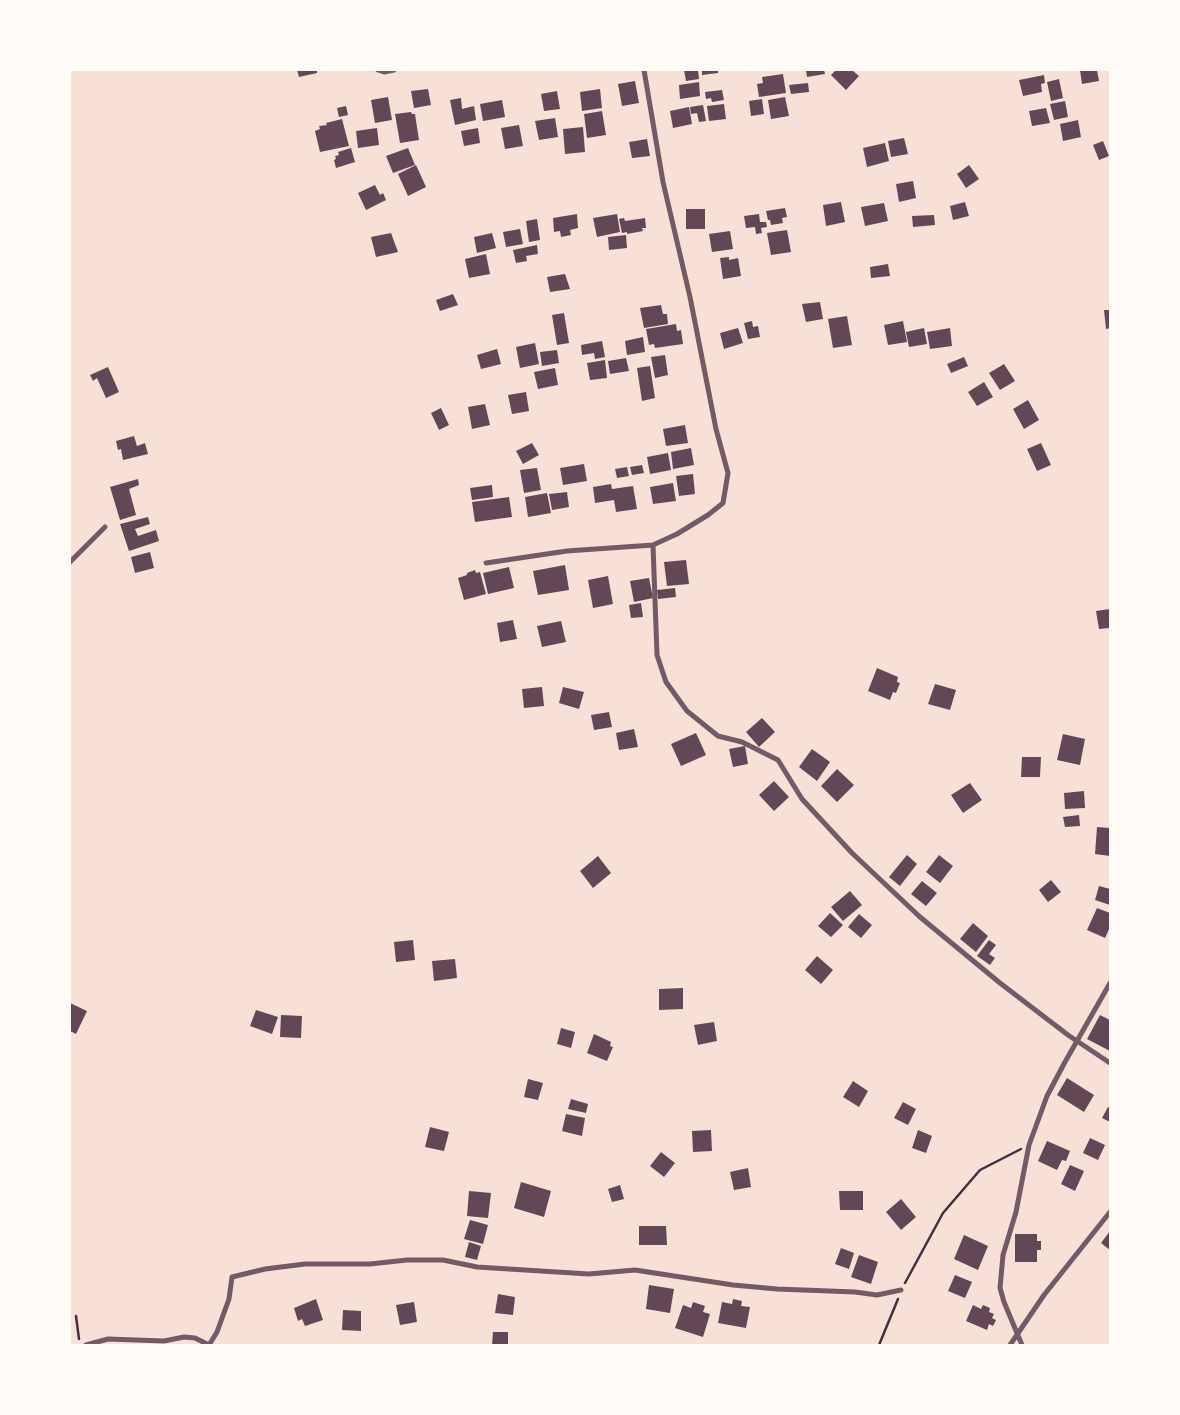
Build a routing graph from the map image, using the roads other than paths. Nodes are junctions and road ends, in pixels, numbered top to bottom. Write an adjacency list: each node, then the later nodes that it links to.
1 (378, 70): 2 (street)
2 (394, 70)
3 (644, 70): 5 (street)
4 (105, 527): 6 (street)
5 (653, 545): 7 (street); 9 (street)
6 (70, 562)
7 (486, 563)
8 (1110, 983): 9 (street)
9 (1076, 1041): 10 (street); 13 (street)
10 (1110, 1063)
11 (1110, 1212): 13 (street)
12 (901, 1290): 15 (street)
13 (1018, 1333): 16 (street); 17 (street)
14 (86, 1345): 15 (street)
15 (209, 1345)
16 (1010, 1345)
17 (1022, 1345)

